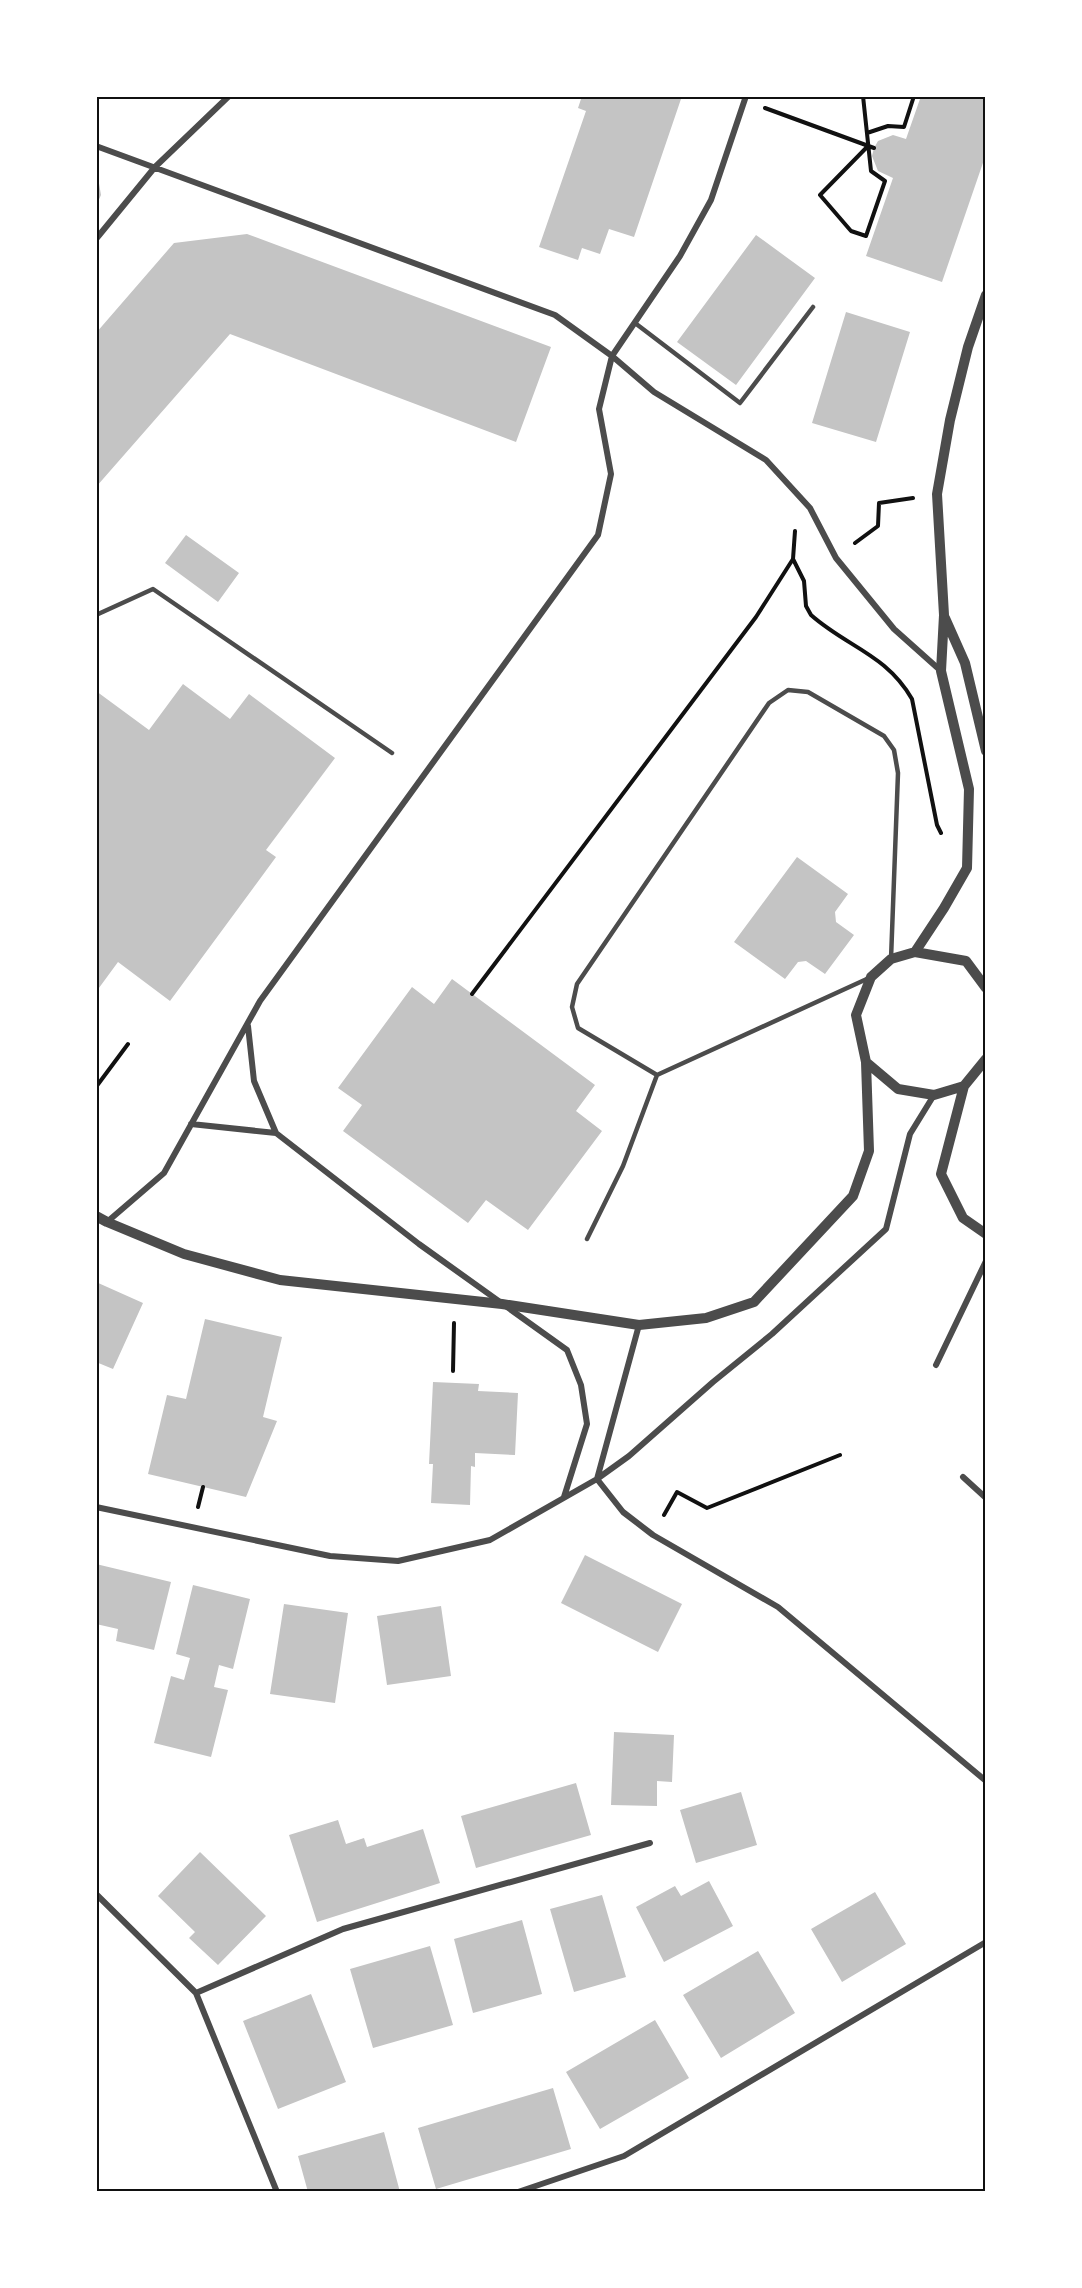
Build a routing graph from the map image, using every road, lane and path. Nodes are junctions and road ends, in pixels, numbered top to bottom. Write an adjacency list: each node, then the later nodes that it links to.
1 (229, 96): 9 (street)
2 (863, 96): 5 (path)
3 (914, 96): 5 (path)
4 (745, 98): 7 (path); 13 (street)
5 (867, 133): 7 (path)
6 (96, 146): 9 (street)
7 (868, 146): 7 (path); 8 (path)
8 (874, 148)
9 (155, 167): 10 (street); 14 (street)
10 (96, 239)
11 (986, 295): 15 (street)
12 (813, 307): 13 (lane)
13 (635, 323): 14 (street)
14 (612, 356): 16 (street); 30 (street)
15 (937, 494): 17 (path); 20 (street)
16 (810, 508): 17 (street); 18 (path)
17 (836, 558): 22 (street)
18 (794, 560): 21 (path); 29 (path)
19 (96, 615): 24 (lane)
20 (944, 615): 22 (street); 23 (street)
21 (819, 622)
22 (941, 671): 25 (street)
23 (986, 752)
24 (392, 753)
25 (915, 952): 26 (street); 28 (street)
26 (891, 959): 27 (street); 34 (lane)
27 (871, 977): 33 (street); 34 (lane)
28 (986, 988)
29 (472, 994)
30 (248, 1025): 38 (street); 39 (street)
31 (128, 1044): 36 (path)
32 (986, 1059): 35 (street)
33 (866, 1062): 37 (street); 47 (street)
34 (657, 1075): 43 (lane)
35 (964, 1086): 37 (street); 42 (street)
36 (96, 1087)
37 (934, 1095): 52 (street)
38 (191, 1124): 39 (street); 41 (street)
39 (276, 1133): 46 (street)
40 (96, 1216): 41 (street)
41 (106, 1222): 45 (street)
42 (986, 1234)
43 (586, 1239)
44 (986, 1261): 48 (street)
45 (454, 1298): 46 (street); 49 (path)
46 (502, 1304): 47 (street); 54 (street)
47 (639, 1325): 52 (street)
48 (936, 1365)
49 (453, 1371)
50 (840, 1455): 58 (path)
51 (963, 1477): 55 (street)
52 (597, 1479): 54 (street); 58 (street)
53 (203, 1487): 57 (path)
54 (564, 1498): 56 (street)
55 (986, 1498)
56 (96, 1507)
57 (197, 1507)
58 (653, 1535): 59 (street)
59 (986, 1781)
60 (650, 1843): 63 (street)
61 (96, 1894): 63 (street)
62 (986, 1942): 65 (street)
63 (196, 1993): 64 (street)
64 (277, 2192)
65 (518, 2192)

